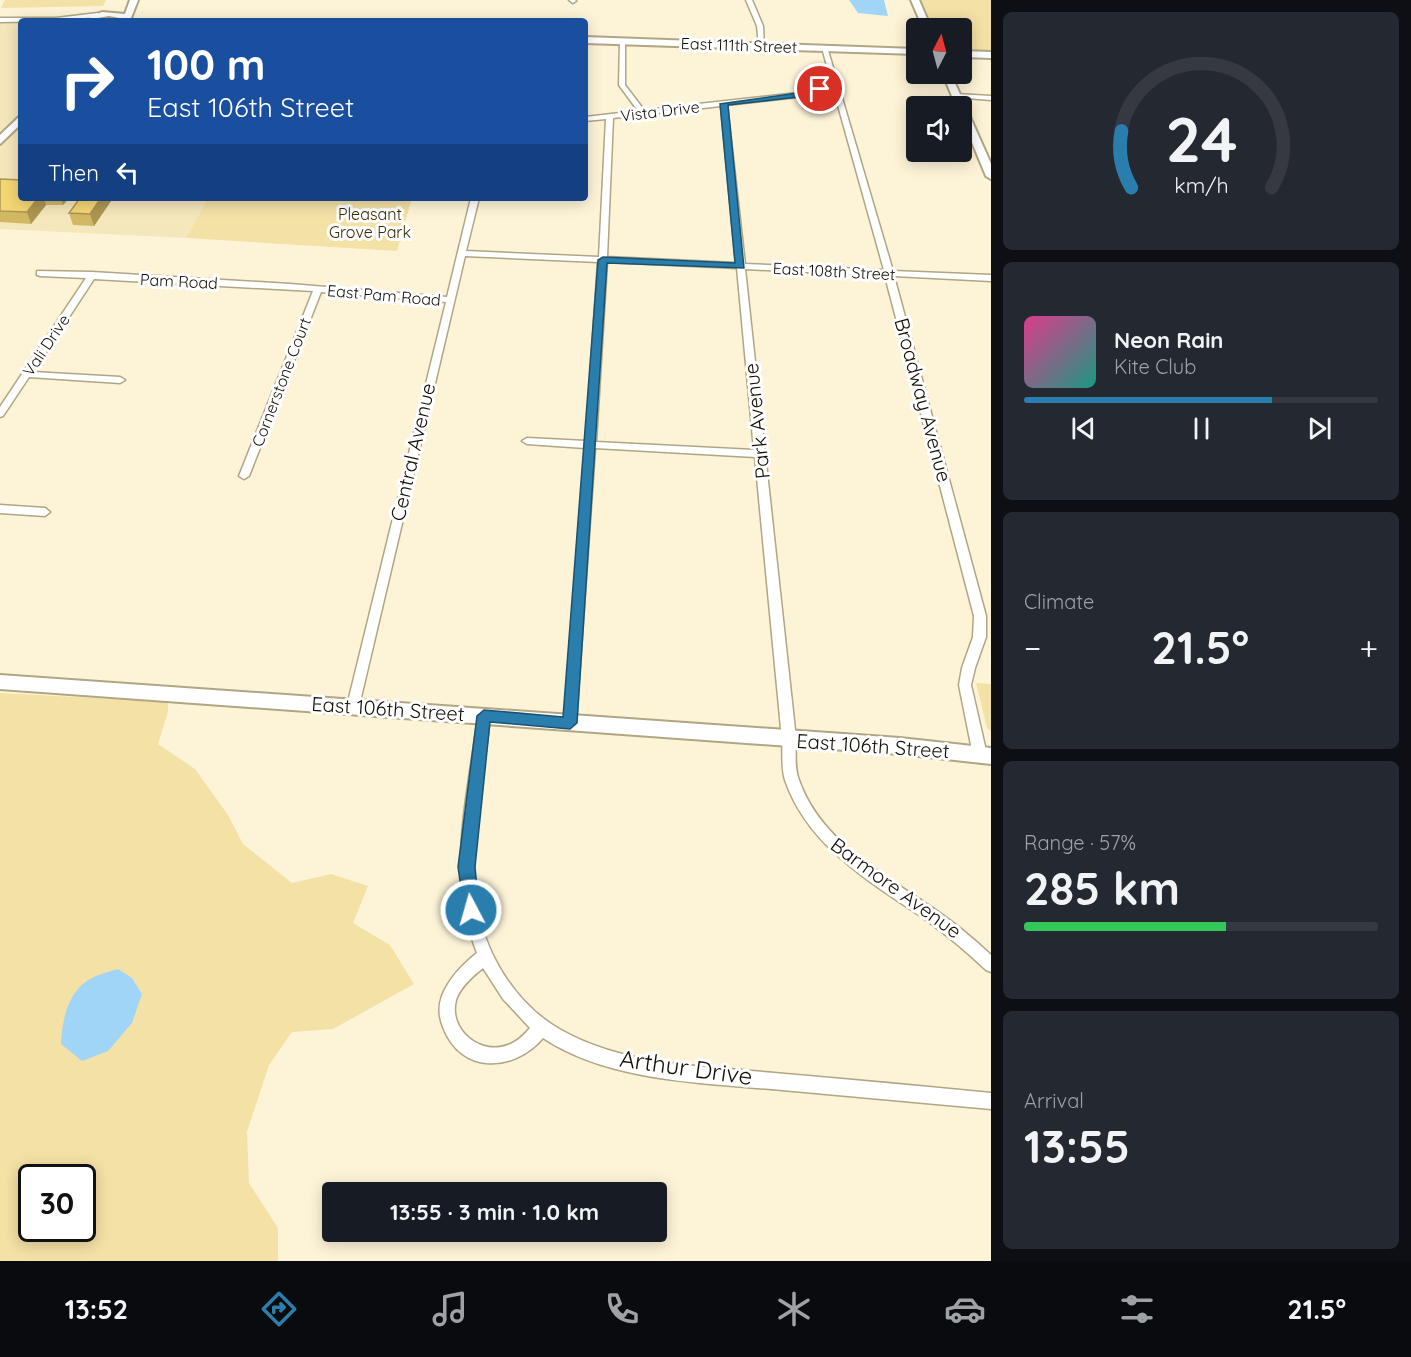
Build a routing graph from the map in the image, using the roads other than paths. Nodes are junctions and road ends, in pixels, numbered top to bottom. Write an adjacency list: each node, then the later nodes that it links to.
1 (134, 0): 9 (main road)
2 (749, 0): 15 (street)
3 (915, 0): 10 (main road)
4 (119, 5): 5 (main road)
5 (102, 15): 6 (street); 7 (main road); 8 (main road)
6 (74, 18)
7 (94, 18)
8 (119, 18)
9 (130, 18)
10 (923, 18)
11 (0, 20): 12 (street)
12 (18, 20)
13 (588, 40): 14 (main road, East 111th Street)
14 (622, 41): 15 (main road, East 111th Street); 31 (street)
15 (762, 46): 16 (main road, East 111th Street)
16 (825, 48): 18 (main road, East 111th Street); 22 (street, Broadway Avenue)
17 (906, 48): 18 (main road, East 111th Street)
18 (892, 50): 19 (main road, East 111th Street)
19 (906, 51)
20 (972, 54): 21 (main road)
21 (991, 55)
22 (834, 81): 24 (street, Vista Drive); 28 (street, Broadway Avenue)
23 (951, 84): 25 (main road)
24 (807, 94): 28 (street, Vista Drive); 29 (street, Vista Drive)
25 (956, 96)
26 (972, 97): 27 (street)
27 (991, 98)
28 (840, 102): 45 (street, Broadway Avenue)
29 (724, 104): 31 (street, Vista Drive); 43 (street, Park Avenue)
30 (17, 107): 35 (main road)
31 (643, 113): 32 (street, Vista Drive)
32 (610, 117): 33 (street, Vista Drive); 42 (street)
33 (588, 119)
34 (18, 121): 37 (main road)
35 (0, 126)
36 (972, 129): 38 (main road)
37 (0, 141)
38 (987, 158): 39 (main road)
39 (991, 176)
40 (474, 201): 41 (street, Central Avenue)
41 (462, 253): 42 (street, East 108th Street); 49 (street, Central Avenue)
42 (603, 260): 43 (street, East 108th Street); 54 (street)
43 (741, 266): 45 (street, East 108th Street); 55 (street, Park Avenue)
44 (40, 273): 46 (street, Pam Road)
45 (889, 273): 47 (street, East 108th Street); 64 (street, Broadway Avenue)
46 (92, 275): 48 (street, Pam Road); 50 (street, Vali Drive)
47 (991, 278)
48 (318, 289): 49 (street, East Pam Road); 56 (street, Cornerstone Court)
49 (449, 300): 60 (street, Central Avenue)
50 (26, 374): 51 (street); 52 (street, Vali Drive)
51 (120, 380)
52 (0, 414)
53 (527, 441): 54 (street)
54 (590, 444): 55 (street); 62 (street)
55 (760, 454): 63 (street, Park Avenue)
56 (244, 476)
57 (0, 509): 58 (street)
58 (45, 512)
59 (0, 682): 60 (main road, East 106th Street)
60 (353, 706): 61 (main road, East 106th Street)
61 (484, 716): 62 (main road, East 106th Street); 65 (street, Arthur Drive)
62 (570, 723): 63 (main road, East 106th Street)
63 (789, 739): 64 (main road, East 106th Street); 66 (street, Barmore Avenue)
64 (985, 755)
65 (485, 956): 67 (street, Arthur Drive); 67 (street)
66 (991, 965)
67 (541, 1027): 68 (street, Arthur Drive)
68 (991, 1101)

